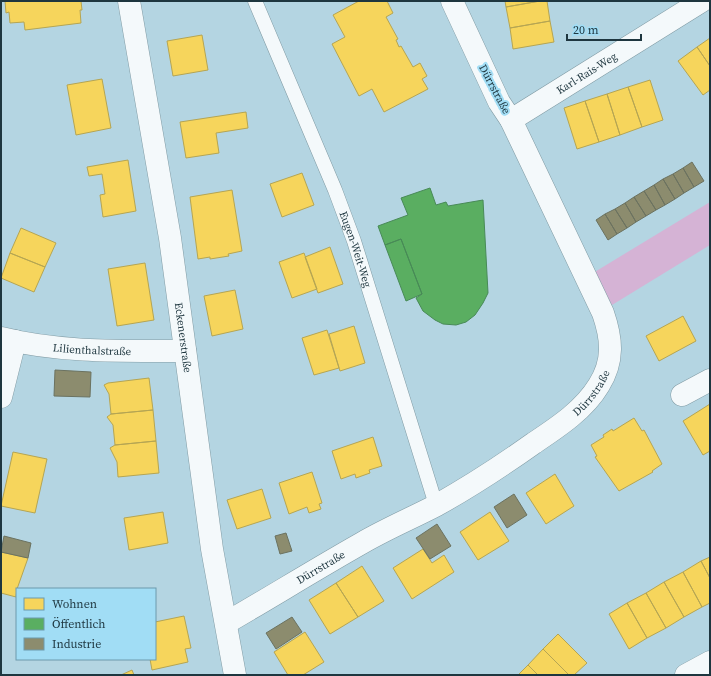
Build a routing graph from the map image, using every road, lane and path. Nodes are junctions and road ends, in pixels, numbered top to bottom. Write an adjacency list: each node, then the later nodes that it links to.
1 (129, 1): 7 (street, Eckenerstraße)
2 (255, 1): 11 (lane, Eugen-Weit-Weg)
3 (452, 1): 5 (street, Dürrstraße)
4 (702, 1): 5 (street, Karl-Rais-Weg)
5 (511, 120): 11 (street, Dürrstraße)
6 (8, 340): 7 (street, Lilienthalstraße); 10 (street)
7 (185, 351): 12 (street, Eckenerstraße)
8 (710, 380): 9 (street)
9 (682, 395)
10 (1, 396)
11 (436, 505): 12 (street, Dürrstraße)
12 (226, 623): 14 (street, Eckenerstraße)
13 (710, 662): 15 (street)
14 (235, 675)
15 (686, 675)

